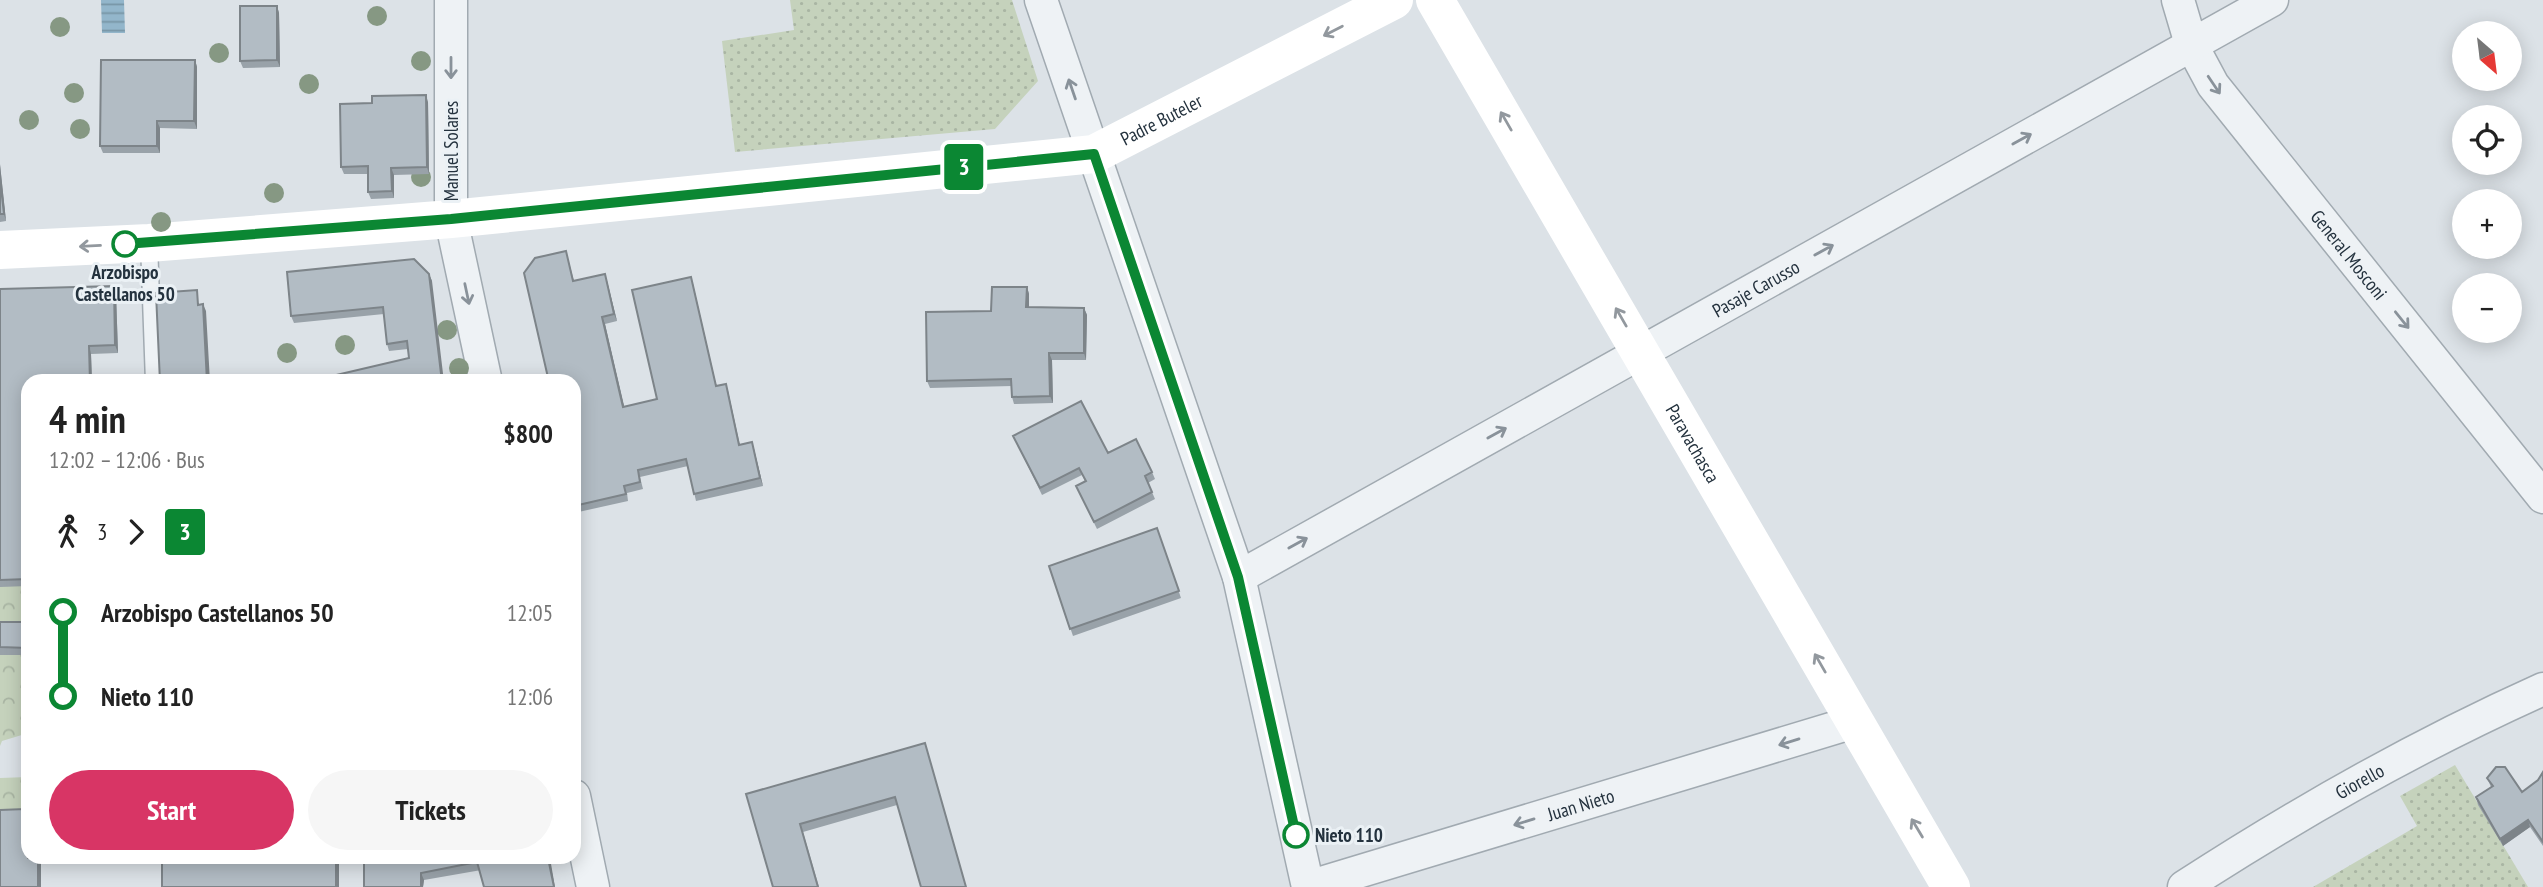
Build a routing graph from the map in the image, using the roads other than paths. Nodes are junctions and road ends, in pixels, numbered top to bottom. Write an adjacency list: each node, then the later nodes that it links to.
1 (450, 0): 9 (street, Manuel Solares, one-way to 9)
2 (1041, 0): 8 (street, one-way to 2)
3 (1394, 0): 8 (street, Padre Buteler, one-way to 8)
4 (1435, 0): 12 (street, Paravachasca, one-way to 4)
5 (2178, 0): 7 (street, General Mosconi)
6 (2272, 0): 7 (street, Pasaje Carusso)
7 (2191, 44): 12 (street, Pasaje Carusso, one-way to 7); 15 (street, General Mosconi, one-way to 15)
8 (1094, 154): 9 (street, Padre Buteler); 16 (street)
9 (451, 219): 10 (street, Padre Buteler); 14 (street, Manuel Solares, one-way to 14)
10 (149, 243): 11 (street, Padre Buteler, one-way to 11); 13 (lane)
11 (0, 250)
12 (1642, 353): 16 (street, Pasaje Carusso, one-way to 12); 18 (street, Paravachasca, one-way to 12)
13 (154, 374)
14 (484, 374)
15 (2543, 497)
16 (1238, 577): 21 (street)
17 (2543, 689): 23 (street, Giorello)
18 (1854, 722): 21 (street, Juan Nieto, one-way to 21); 22 (street, Paravachasca, one-way to 18)
19 (581, 830): 20 (street)
20 (593, 887)
21 (1308, 887)
22 (1951, 887)
23 (2184, 887)

